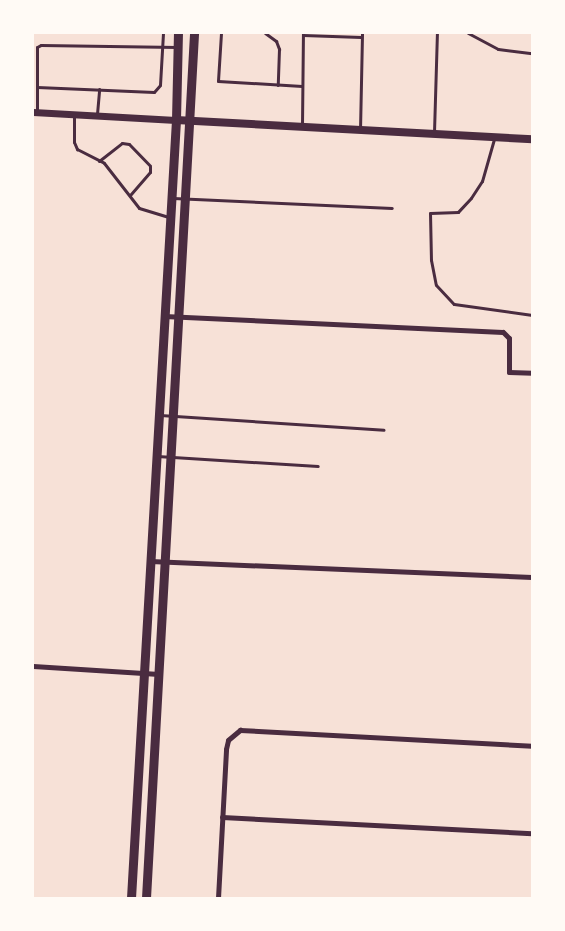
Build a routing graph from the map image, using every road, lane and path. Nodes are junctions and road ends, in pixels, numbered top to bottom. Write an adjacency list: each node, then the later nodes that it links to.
1 (163, 33): 10 (lane)
2 (178, 33): 11 (main road)
3 (194, 33): 21 (main road)
4 (221, 33): 13 (lane)
5 (265, 33): 13 (lane)
6 (437, 33): 24 (lane)
7 (468, 33): 12 (lane)
8 (303, 34): 9 (lane); 14 (lane)
9 (362, 35): 23 (lane)
10 (162, 46): 11 (lane); 15 (lane); 16 (lane)
11 (178, 47): 20 (main road)
12 (532, 53)
13 (278, 85): 14 (lane)
14 (302, 86): 22 (lane)
15 (37, 87): 16 (lane); 17 (lane)
16 (99, 89): 19 (lane)
17 (35, 112): 18 (street)
18 (74, 115): 19 (street); 27 (lane)
19 (97, 116): 20 (street)
20 (176, 120): 21 (main road); 29 (main road)
21 (191, 121): 22 (main road); 30 (main road)
22 (302, 127): 23 (main road)
23 (360, 130): 24 (main road)
24 (434, 134): 25 (main road)
25 (495, 137): 26 (main road); 33 (lane)
26 (532, 139)
27 (99, 161): 28 (lane); 28 (lane)
28 (130, 195): 32 (lane)
29 (171, 197): 30 (lane); 32 (main road)
30 (186, 198): 31 (lane); 35 (main road)
31 (392, 208)
32 (170, 217): 34 (main road)
33 (532, 315)
34 (164, 316): 35 (street); 37 (main road)
35 (180, 316): 36 (street); 38 (main road)
36 (532, 373)
37 (158, 415): 38 (lane); 40 (main road)
38 (174, 416): 39 (lane); 41 (main road)
39 (383, 430)
40 (156, 456): 41 (lane); 43 (main road)
41 (172, 457): 42 (lane); 44 (main road)
42 (318, 466)
43 (150, 561): 44 (street); 47 (main road)
44 (166, 562): 45 (street); 48 (main road)
45 (532, 577)
46 (33, 666): 47 (street)
47 (144, 673): 48 (street); 52 (main road)
48 (159, 674): 53 (main road)
49 (532, 746): 50 (street)
50 (222, 816): 51 (street); 54 (street)
51 (532, 833)
52 (131, 898)
53 (146, 898)
54 (218, 898)

